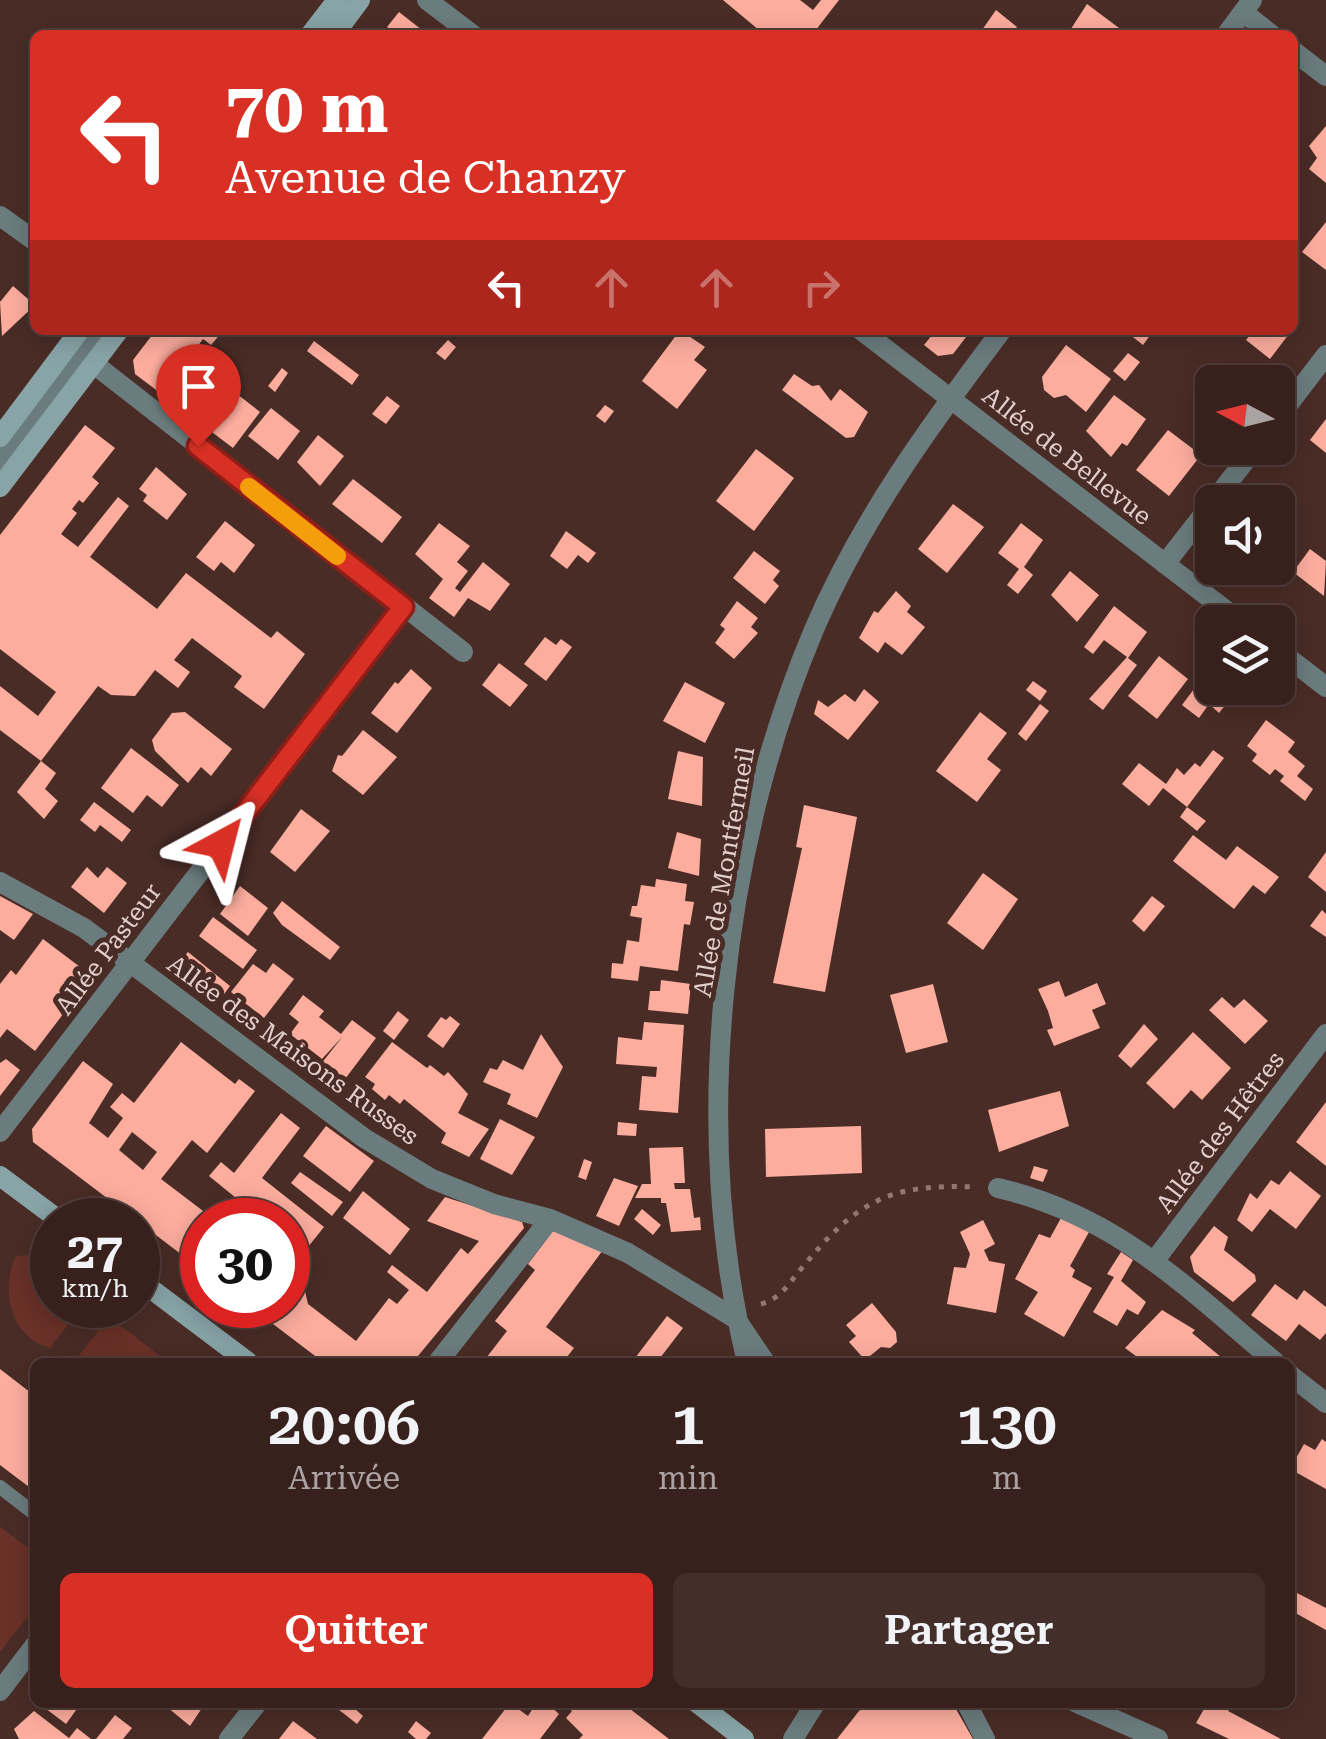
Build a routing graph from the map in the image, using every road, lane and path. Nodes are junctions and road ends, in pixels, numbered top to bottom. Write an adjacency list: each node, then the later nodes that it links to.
1 (337, 0): 5 (main road)
2 (360, 0): 6 (main road)
3 (427, 0): 7 (street)
4 (1248, 6): 8 (street); 9 (street)
5 (314, 30)
6 (338, 30)
7 (466, 30)
8 (1230, 30)
9 (1268, 30)
10 (1298, 55): 11 (street)
11 (1326, 76)
12 (0, 216): 13 (street)
13 (30, 237)
14 (76, 335): 23 (main road)
15 (95, 335): 24 (street)
16 (114, 335): 20 (main road)
17 (868, 335): 22 (street, Allée de Bellevue)
18 (998, 335): 22 (street, Allée de Montfermeil)
19 (1326, 355): 21 (street)
20 (94, 364): 26 (main road); 29 (street)
21 (1295, 396)
22 (950, 398): 27 (street, Allée de Bellevue); 42 (street, Allée de Montfermeil)
23 (0, 437)
24 (0, 460)
25 (1241, 465): 27 (street)
26 (0, 487)
27 (1164, 564): 28 (street, Allée de Bellevue)
28 (1218, 605)
29 (403, 607): 30 (street); 34 (street, Allée Pasteur)
30 (463, 652)
31 (1295, 663): 32 (street)
32 (1326, 687)
33 (0, 882): 34 (street, Allée des Maisons Russes)
34 (130, 962): 36 (street, Allée Pasteur); 40 (street, Allée des Maisons Russes)
35 (1326, 1034): 41 (street, Allée des Hêtres)
36 (0, 1132)
37 (2, 1181): 39 (main road)
38 (998, 1188): 41 (street); 42 (path)
39 (30, 1200)
40 (550, 1219): 44 (street, Allée des Maisons Russes); 46 (street)
41 (1155, 1260): 49 (street)
42 (731, 1277): 44 (street, Allée de Montfermeil)
43 (160, 1296): 45 (main road)
44 (736, 1319): 47 (street, Allée de Montfermeil); 48 (street, Allée des Maisons Russes)
45 (243, 1358)
46 (441, 1358)
47 (746, 1358)
48 (762, 1358)
49 (1270, 1358)
50 (1295, 1379): 51 (street)
51 (1326, 1403)
52 (0, 1487): 53 (lane)
53 (30, 1510)
54 (30, 1652): 55 (street)
55 (0, 1691)
56 (253, 1708): 61 (street)
57 (704, 1708): 62 (main road)
58 (816, 1708): 63 (street)
59 (969, 1708): 64 (street)
60 (1088, 1708): 65 (street)
61 (230, 1739)
62 (744, 1739)
63 (793, 1739)
64 (986, 1739)
65 (1158, 1739)

